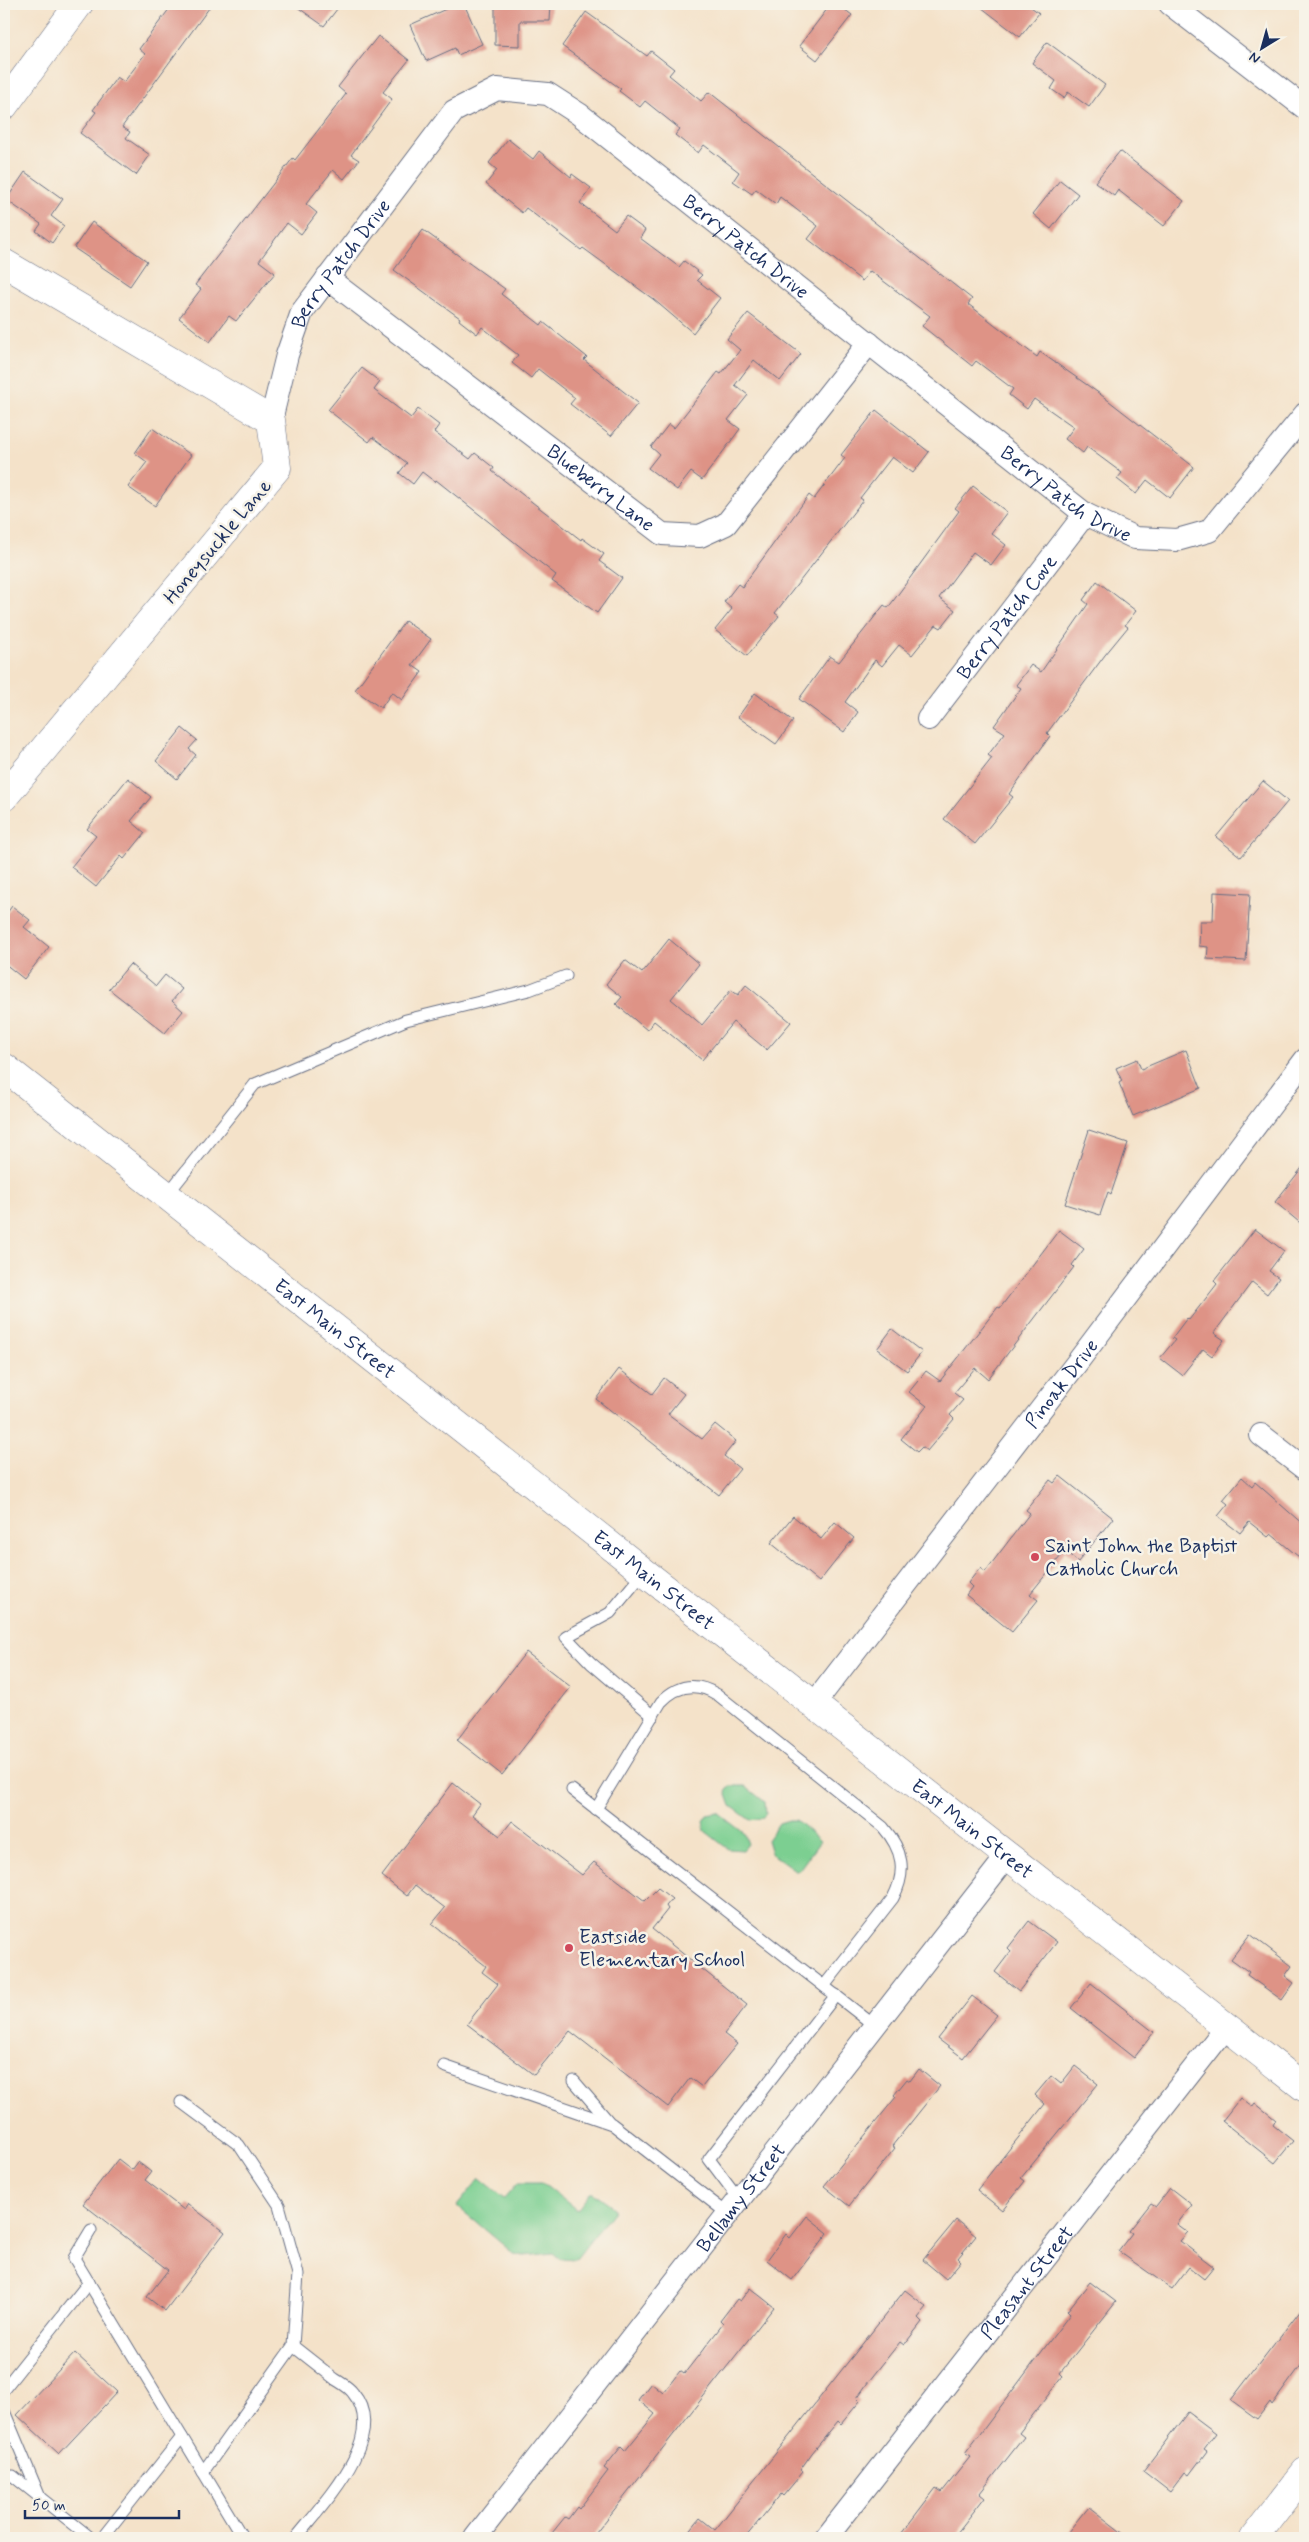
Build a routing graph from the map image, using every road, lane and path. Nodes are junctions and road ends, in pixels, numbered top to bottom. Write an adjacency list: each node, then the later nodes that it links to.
1 (79, 4): 3 (street)
2 (1170, 4): 4 (street)
3 (4, 106)
4 (1305, 108)
5 (4, 263): 9 (street)
6 (327, 278): 7 (street, Berry Patch Drive); 7 (street, Blueberry Lane); 9 (street, Berry Patch Drive)
7 (869, 343): 10 (street, Berry Patch Drive)
8 (1305, 414): 10 (street, Berry Patch Drive)
9 (271, 420): 12 (street, Honeysuckle Lane)
10 (1086, 514): 11 (street, Berry Patch Cove)
11 (928, 719)
12 (4, 797)
13 (566, 976): 16 (lane)
14 (1305, 1060): 20 (street, Pinoak Drive)
15 (4, 1067): 16 (street, East Main Street)
16 (166, 1196): 19 (street, East Main Street)
17 (1261, 1435): 18 (street)
18 (1305, 1469)
19 (644, 1572): 20 (street, East Main Street); 21 (lane)
20 (814, 1704): 24 (street, East Main Street)
21 (653, 1716): 23 (lane); 25 (lane)
22 (572, 1790): 23 (lane)
23 (596, 1809): 25 (lane)
24 (1008, 1855): 27 (street, Bellamy Street); 28 (street, East Main Street)
25 (824, 1986): 26 (lane)
26 (836, 1995): 27 (lane); 34 (lane)
27 (875, 2026): 34 (street, Bellamy Street)
28 (1227, 2026): 31 (street, East Main Street); 50 (street, Pleasant Street)
29 (444, 2066): 33 (lane)
30 (574, 2081): 33 (lane)
31 (1305, 2088)
32 (181, 2102): 37 (lane)
33 (612, 2124): 34 (lane)
34 (734, 2206): 49 (street, Bellamy Street)
35 (91, 2230): 36 (lane)
36 (89, 2282): 38 (lane); 40 (lane)
37 (293, 2346): 41 (lane); 48 (lane)
38 (4, 2388)
39 (4, 2411): 44 (lane)
40 (182, 2437): 41 (lane); 46 (lane)
41 (203, 2472): 47 (lane)
42 (1305, 2472): 51 (street)
43 (13, 2476): 44 (lane)
44 (39, 2496): 45 (lane)
45 (91, 2538)
46 (102, 2538)
47 (243, 2538)
48 (296, 2538)
49 (475, 2538)
50 (826, 2538)
51 (1254, 2538)

